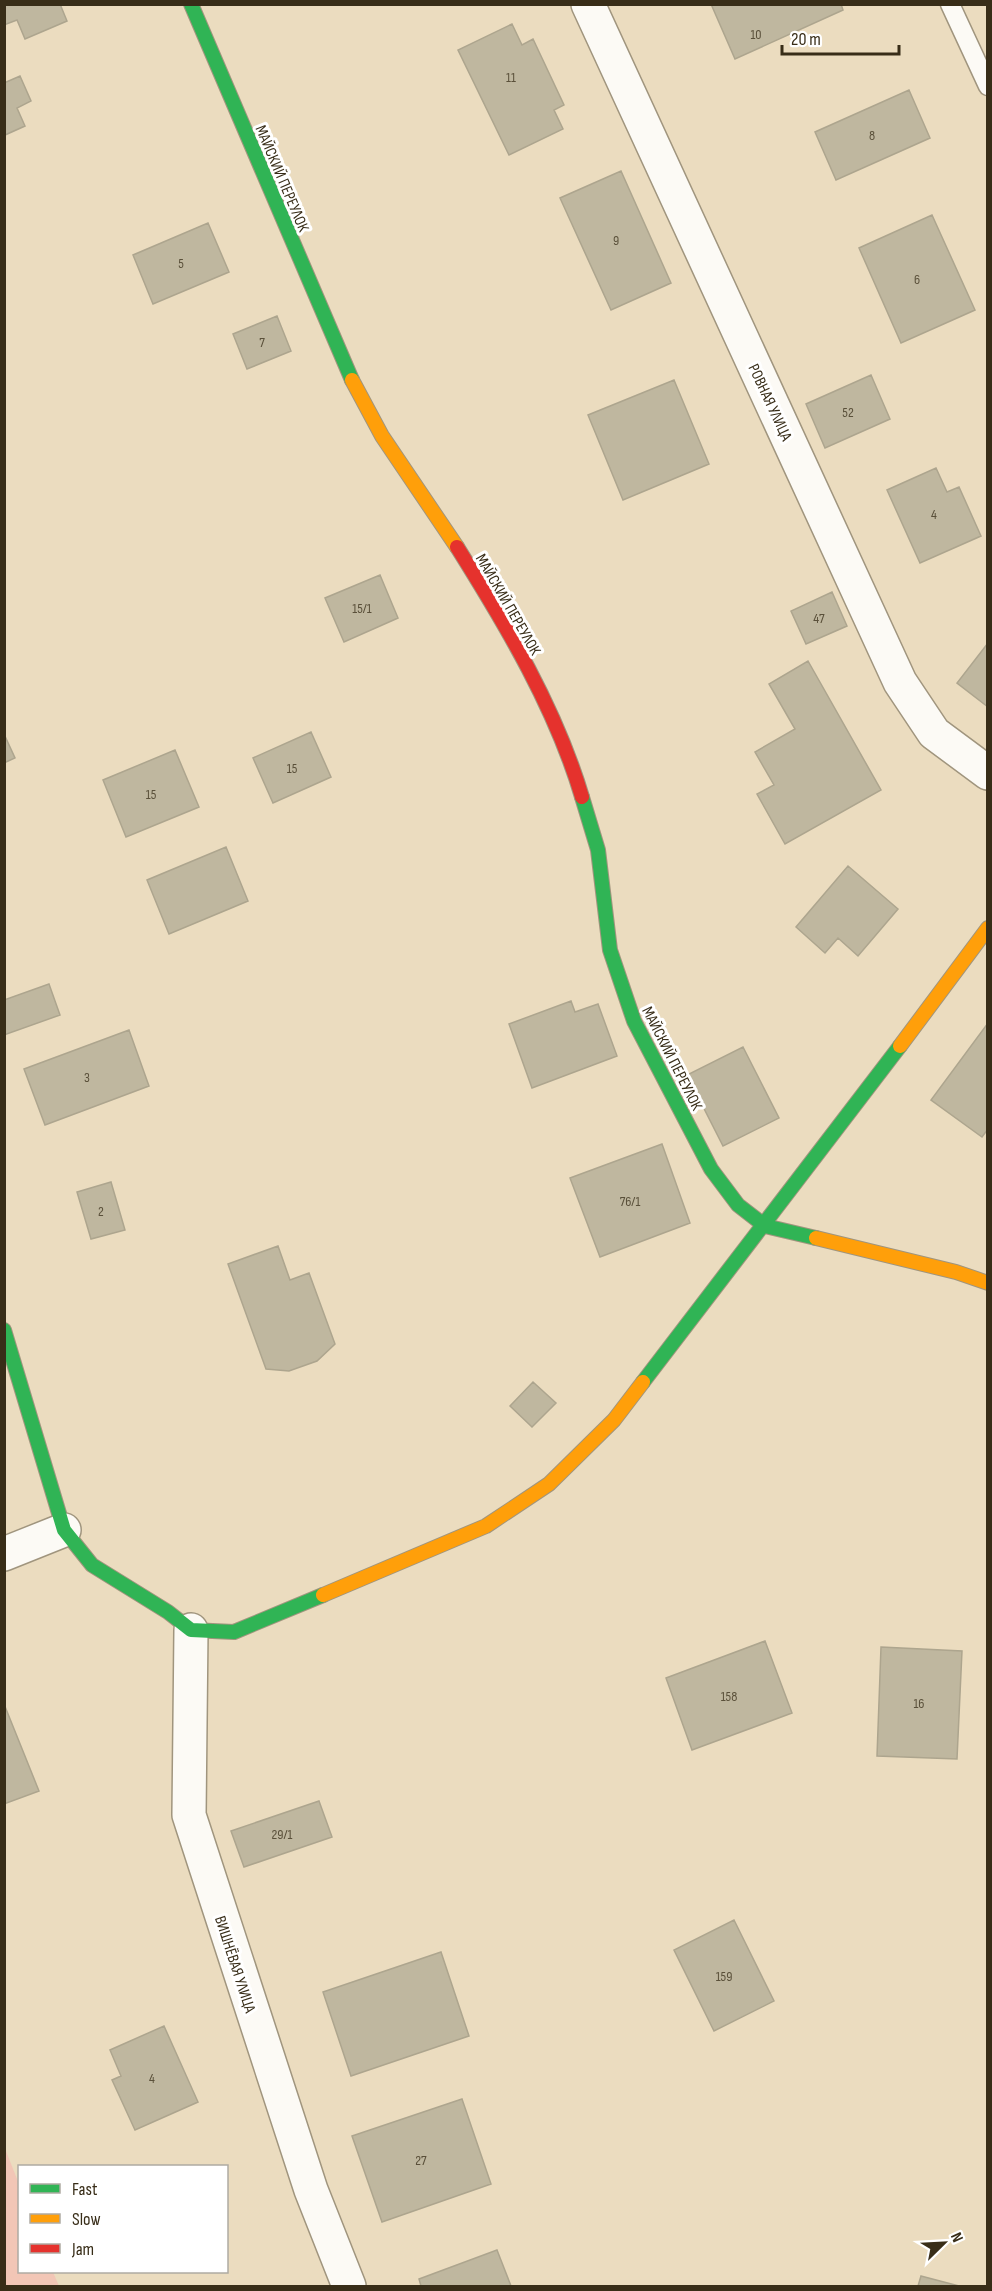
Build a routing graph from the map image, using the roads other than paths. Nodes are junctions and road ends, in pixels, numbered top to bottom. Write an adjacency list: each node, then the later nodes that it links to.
1 (192, 4): 7 (street, МАЙСКИЙ ПЕРЕУЛОК)
2 (588, 4): 5 (street, РОВНАЯ УЛИЦА)
3 (950, 4): 4 (lane)
4 (987, 86)
5 (987, 773)
6 (987, 928): 7 (street)
7 (765, 1226): 8 (street); 12 (street)
8 (987, 1283)
9 (4, 1330): 10 (street)
10 (64, 1530): 11 (street); 12 (street)
11 (4, 1554)
12 (191, 1630): 13 (street, ВИШНЁВАЯ УЛИЦА)
13 (349, 2286)

